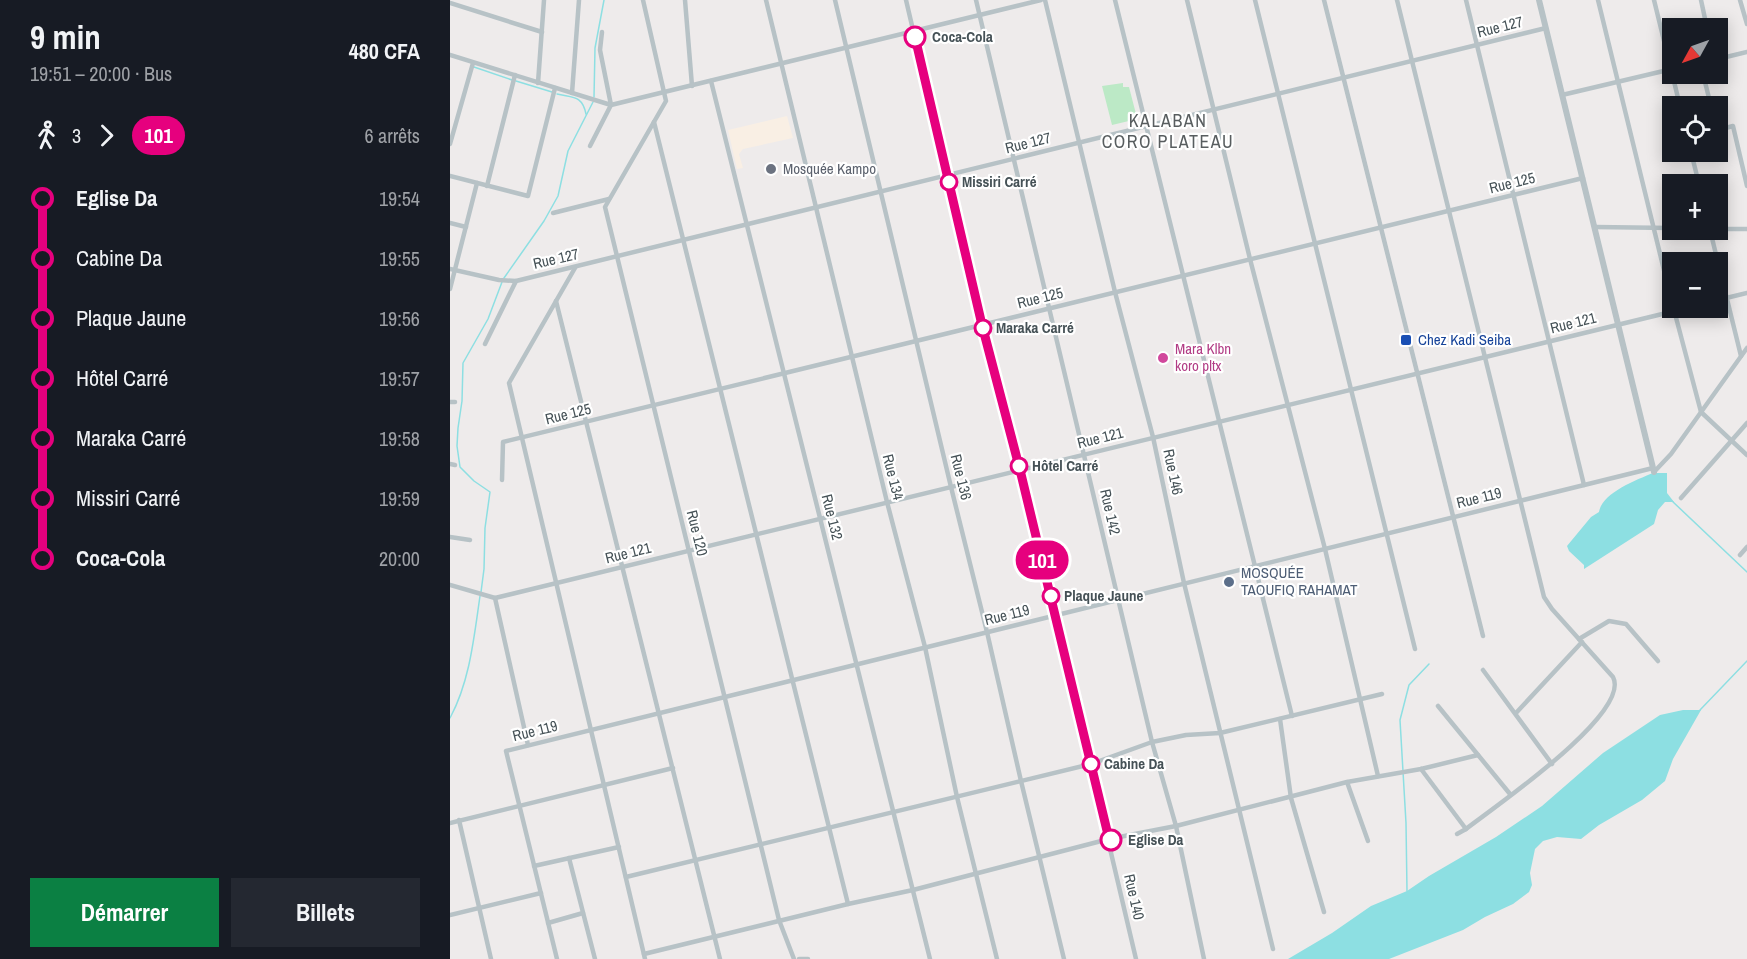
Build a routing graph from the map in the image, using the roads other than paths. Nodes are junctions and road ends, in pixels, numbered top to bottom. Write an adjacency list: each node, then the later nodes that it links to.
1 (544, 0): 30 (street)
2 (579, 0): 49 (street)
3 (643, 0): 48 (street)
4 (685, 0): 46 (street)
5 (766, 0): 39 (street, Rue 134)
6 (835, 0): 33 (street, Rue 136)
7 (906, 0): 28 (street, Rue 140)
8 (976, 0): 24 (street, Rue 142)
9 (1043, 0): 24 (street); 57 (street, Rue 146)
10 (1115, 0): 55 (street)
11 (1187, 0): 53 (street)
12 (1255, 0): 50 (street)
13 (1324, 0): 42 (street)
14 (1397, 0): 37 (street)
15 (1466, 0): 32 (street)
16 (1539, 0): 27 (street)
17 (1598, 0): 44 (street)
18 (1654, 0): 29 (street)
19 (1701, 0): 25 (street)
20 (1734, 0): 23 (street)
21 (1740, 0): 23 (street)
22 (450, 3): 30 (street)
23 (1744, 10): 26 (street)
24 (979, 15): 28 (street); 60 (street, Rue 142)
25 (1705, 18)
26 (1747, 24)
27 (1546, 28): 32 (street, Rue 127); 51 (street)
28 (913, 31): 33 (street); 62 (street, Rue 140)
29 (1662, 31)
30 (542, 32): 45 (street)
31 (602, 32): 52 (street)
32 (1477, 45): 37 (street, Rue 127); 68 (street)
33 (846, 48): 39 (street); 67 (street, Rue 136)
34 (1747, 52): 36 (street)
35 (450, 56): 38 (street)
36 (1728, 57)
37 (1412, 61): 42 (street, Rue 127); 71 (street)
38 (473, 63): 41 (street); 58 (street)
39 (781, 64): 43 (street); 70 (street, Rue 134)
40 (1662, 72): 44 (street)
41 (515, 75): 45 (street); 65 (street)
42 (1344, 78): 50 (street, Rue 127); 76 (street)
43 (711, 81): 46 (street); 74 (street, Rue 132)
44 (1618, 82): 51 (street); 78 (street)
45 (538, 83): 47 (street)
46 (692, 86): 48 (street)
47 (555, 88): 49 (street); 65 (street)
48 (664, 92): 52 (street); 54 (street, Rue 120)
49 (572, 93): 52 (street)
50 (1280, 94): 53 (street, Rue 127); 83 (street)
51 (1562, 95): 63 (street)
52 (611, 105): 59 (street)
53 (1214, 110): 55 (street, Rue 127); 85 (street)
54 (654, 122): 69 (street, Rue 120); 82 (street)
55 (1147, 127): 57 (street, Rue 127); 89 (street)
56 (1728, 127): 66 (street)
57 (1079, 143): 60 (street, Rue 127); 92 (street, Rue 146)
58 (450, 144)
59 (590, 146)
60 (1013, 159): 62 (street, Rue 127); 97 (street, Rue 142)
61 (450, 176): 64 (street)
62 (948, 176): 67 (street, Rue 127); 101 (street, Rue 140)
63 (1583, 178): 68 (street, Rue 125); 77 (street)
64 (477, 183): 65 (street); 75 (street)
65 (487, 186)
66 (1747, 186)
67 (880, 192): 70 (street, Rue 127); 102 (street, Rue 136)
68 (1513, 195): 71 (street, Rue 125); 103 (street)
69 (610, 199): 72 (street); 84 (street, Rue 120)
70 (816, 208): 74 (street, Rue 127); 106 (street, Rue 134)
71 (1449, 211): 76 (street, Rue 125); 108 (street)
72 (553, 213)
73 (450, 223): 75 (street)
74 (747, 225): 82 (street, Rue 127); 109 (street, Rue 132)
75 (466, 227): 88 (street)
76 (1382, 227): 83 (street, Rue 125); 110 (street)
77 (1595, 227): 78 (street); 100 (street)
78 (1654, 228): 79 (street); 86 (street)
79 (1662, 228)
80 (1728, 229): 81 (street)
81 (1747, 229)
82 (684, 241): 84 (street, Rue 127); 111 (street)
83 (1316, 243): 85 (street, Rue 125); 112 (street)
84 (617, 257): 87 (street, Rue 127); 114 (street, Rue 120)
85 (1250, 259): 89 (street, Rue 125); 113 (street)
86 (1662, 261)
87 (575, 268): 90 (street, Rue 127); 95 (street)
88 (452, 269): 90 (street, Rue 127); 91 (street)
89 (1184, 275): 92 (street, Rue 125); 117 (street)
90 (516, 281): 104 (street)
91 (450, 289)
92 (1115, 292): 97 (street, Rue 125); 120 (street, Rue 146)
93 (1747, 293): 94 (street)
94 (1728, 298)
95 (556, 301): 116 (street); 119 (street)
96 (1728, 302): 107 (street)
97 (1050, 308): 101 (street, Rue 125); 122 (street, Rue 142)
98 (1662, 312): 100 (street, Rue 121)
99 (1676, 318): 115 (street)
100 (1618, 324): 103 (street, Rue 121); 125 (street)
101 (982, 325): 102 (street, Rue 125); 124 (street, Rue 140)
102 (916, 341): 106 (street, Rue 125); 128 (street, Rue 136)
103 (1549, 341): 108 (street, Rue 121); 127 (street)
104 (485, 344)
105 (1747, 348): 107 (street)
106 (852, 356): 109 (street, Rue 125); 131 (street, Rue 134)
107 (1741, 356): 115 (street)
108 (1485, 357): 110 (street, Rue 121); 130 (street)
109 (784, 373): 111 (street, Rue 125); 133 (street, Rue 132)
110 (1418, 373): 112 (street, Rue 121); 132 (street)
111 (721, 388): 114 (street, Rue 125); 135 (street)
112 (1352, 389): 113 (street, Rue 121); 134 (street)
113 (1289, 404): 117 (street, Rue 121); 139 (street)
114 (653, 405): 116 (street, Rue 125); 140 (street, Rue 120)
115 (1701, 412): 121 (street); 125 (street)
116 (586, 421): 119 (street, Rue 125); 143 (street)
117 (1218, 422): 120 (street, Rue 121); 142 (street)
118 (1747, 423): 121 (street)
119 (522, 437): 126 (street, Rue 125); 144 (street)
120 (1153, 437): 122 (street, Rue 121); 145 (street, Rue 146)
121 (1732, 441): 123 (street); 129 (street)
122 (1083, 454): 124 (street, Rue 121); 148 (street, Rue 142)
123 (1747, 455)
124 (1020, 470): 128 (street, Rue 121); 149 (street, Rue 140)
125 (1654, 470): 127 (street, Rue 119)
126 (502, 480)
127 (1584, 485): 130 (street, Rue 119)
128 (951, 487): 131 (street, Rue 121); 150 (street, Rue 136)
129 (1681, 498)
130 (1520, 500): 132 (street, Rue 119); 152 (street)
131 (887, 502): 133 (street, Rue 121); 153 (street, Rue 134)
132 (1453, 517): 134 (street, Rue 119); 151 (street)
133 (820, 518): 135 (street, Rue 121); 156 (street, Rue 132)
134 (1387, 533): 139 (street, Rue 119); 154 (street)
135 (756, 534): 140 (street, Rue 121); 158 (street)
136 (450, 537): 137 (street)
137 (470, 540)
138 (1747, 547): 141 (street)
139 (1325, 549): 142 (street, Rue 119); 161 (street)
140 (689, 550): 143 (street, Rue 121); 160 (street, Rue 120)
141 (1740, 555)
142 (1255, 566): 145 (street, Rue 119); 165 (street)
143 (622, 567): 144 (street, Rue 121); 163 (street)
144 (556, 583): 147 (street, Rue 121); 167 (street)
145 (1184, 583): 148 (street, Rue 119); 168 (street, Rue 146)
146 (450, 585): 147 (street, Rue 121)
147 (495, 598): 170 (street)
148 (1118, 600): 149 (street, Rue 119); 169 (street, Rue 142)
149 (1055, 615): 150 (street, Rue 119); 172 (street, Rue 140)
150 (987, 632): 153 (street, Rue 119); 177 (street, Rue 136)
151 (1484, 636)
152 (1581, 640): 155 (street); 164 (street); 173 (street)
153 (925, 647): 156 (street, Rue 119); 181 (street, Rue 134)
154 (1415, 649)
155 (1658, 661)
156 (856, 664): 158 (street, Rue 119); 185 (street, Rue 132)
157 (1483, 670): 164 (street)
158 (792, 680): 160 (street, Rue 119); 189 (street)
159 (1382, 694): 161 (street)
160 (724, 697): 163 (street, Rue 119); 194 (street, Rue 120)
161 (1360, 699): 165 (street); 176 (street)
162 (1438, 706): 171 (street)
163 (659, 713): 167 (street, Rue 119); 174 (street)
164 (1516, 713): 173 (street)
165 (1292, 716): 166 (street)
166 (1280, 719): 168 (street); 182 (street)
167 (591, 730): 170 (street, Rue 119); 179 (street)
168 (1220, 733): 169 (street); 184 (street, Rue 146)
169 (1152, 742): 172 (street); 188 (street, Rue 142)
170 (528, 745): 183 (street, Rue 119)
171 (1478, 754): 175 (street); 180 (street)
172 (1091, 764): 177 (street); 192 (street, Rue 140)
173 (1552, 764): 180 (street)
174 (673, 768): 179 (street); 198 (street)
175 (1421, 769): 176 (street); 190 (street)
176 (1378, 776): 178 (street)
177 (1021, 781): 181 (street); 196 (street, Rue 136)
178 (1347, 782): 182 (street); 193 (street)
179 (604, 785): 183 (street); 195 (street)
180 (1510, 794): 190 (street)
181 (957, 797): 185 (street); 200 (street, Rue 134)
182 (1291, 798): 184 (street); 206 (street)
183 (519, 806): 186 (street); 199 (street)
184 (1240, 810): 188 (street); 212 (street, Rue 146)
185 (893, 812): 189 (street); 202 (street, Rue 132)
186 (459, 820): 187 (street); 205 (street)
187 (450, 823)
188 (1176, 825): 192 (street); 225 (street, Rue 142)
189 (827, 828): 194 (street); 204 (street)
190 (1466, 829): 191 (street)
191 (1457, 834)
192 (1109, 839): 196 (street); 224 (street, Rue 140)
193 (1368, 841)
194 (761, 844): 198 (street); 209 (street, Rue 120)
195 (618, 847): 197 (street); 201 (street)
196 (1039, 856): 200 (street); 223 (street, Rue 136)
197 (569, 858): 199 (street); 207 (street)
198 (696, 860): 201 (street); 211 (street)
199 (534, 866): 203 (street)
200 (976, 874): 202 (street); 222 (street, Rue 134)
201 (626, 877): 213 (street)
202 (913, 890): 204 (street); 221 (street, Rue 132)
203 (541, 893): 205 (street); 210 (street)
204 (848, 904): 209 (street)
205 (478, 908): 208 (street); 214 (street)
206 (1324, 912)
207 (584, 913): 210 (street); 216 (street)
208 (450, 915)
209 (779, 920): 211 (street); 218 (street, Rue 120)
210 (548, 923): 215 (street)
211 (715, 937): 213 (street); 217 (street)
212 (1273, 949)
213 (644, 957)
214 (491, 959)
215 (557, 959)
216 (595, 959)
217 (720, 959)
218 (794, 959)
219 (799, 959): 220 (street)
220 (808, 959)
221 (930, 959)
222 (997, 959)
223 (1064, 959)
224 (1136, 959)
225 (1204, 959)

